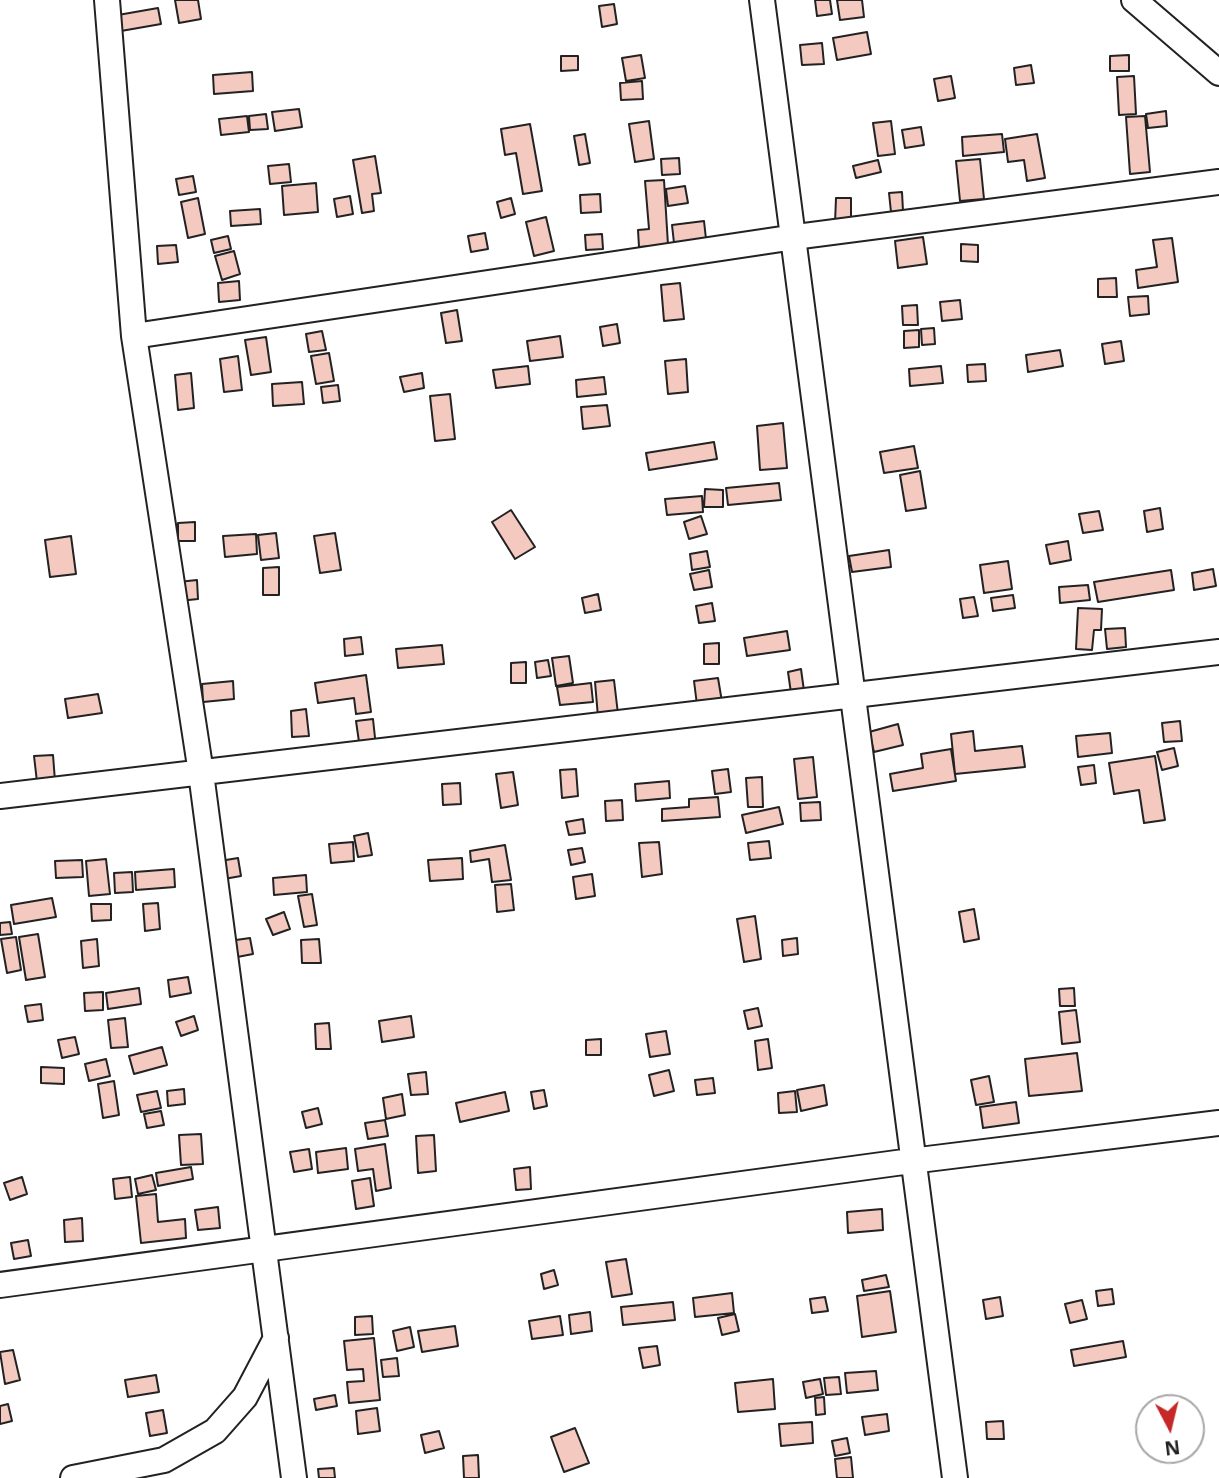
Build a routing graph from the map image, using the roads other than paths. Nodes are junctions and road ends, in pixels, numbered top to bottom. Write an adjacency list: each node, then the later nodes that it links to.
1 (107, 0): 7 (street)
2 (762, 0): 6 (street)
3 (1134, 0): 4 (street)
4 (1219, 73)
5 (1219, 182): 6 (street)
6 (795, 237): 7 (street); 9 (street)
7 (134, 336): 10 (street)
8 (1219, 652): 9 (street)
9 (854, 694): 10 (street); 13 (street)
10 (201, 773): 11 (street); 14 (street)
11 (0, 796)
12 (1219, 1123): 13 (street)
13 (911, 1161): 14 (street); 19 (street)
14 (263, 1249): 15 (street); 16 (street)
15 (0, 1284)
16 (276, 1338): 17 (street); 18 (street)
17 (74, 1478)
18 (294, 1478)
19 (955, 1478)

